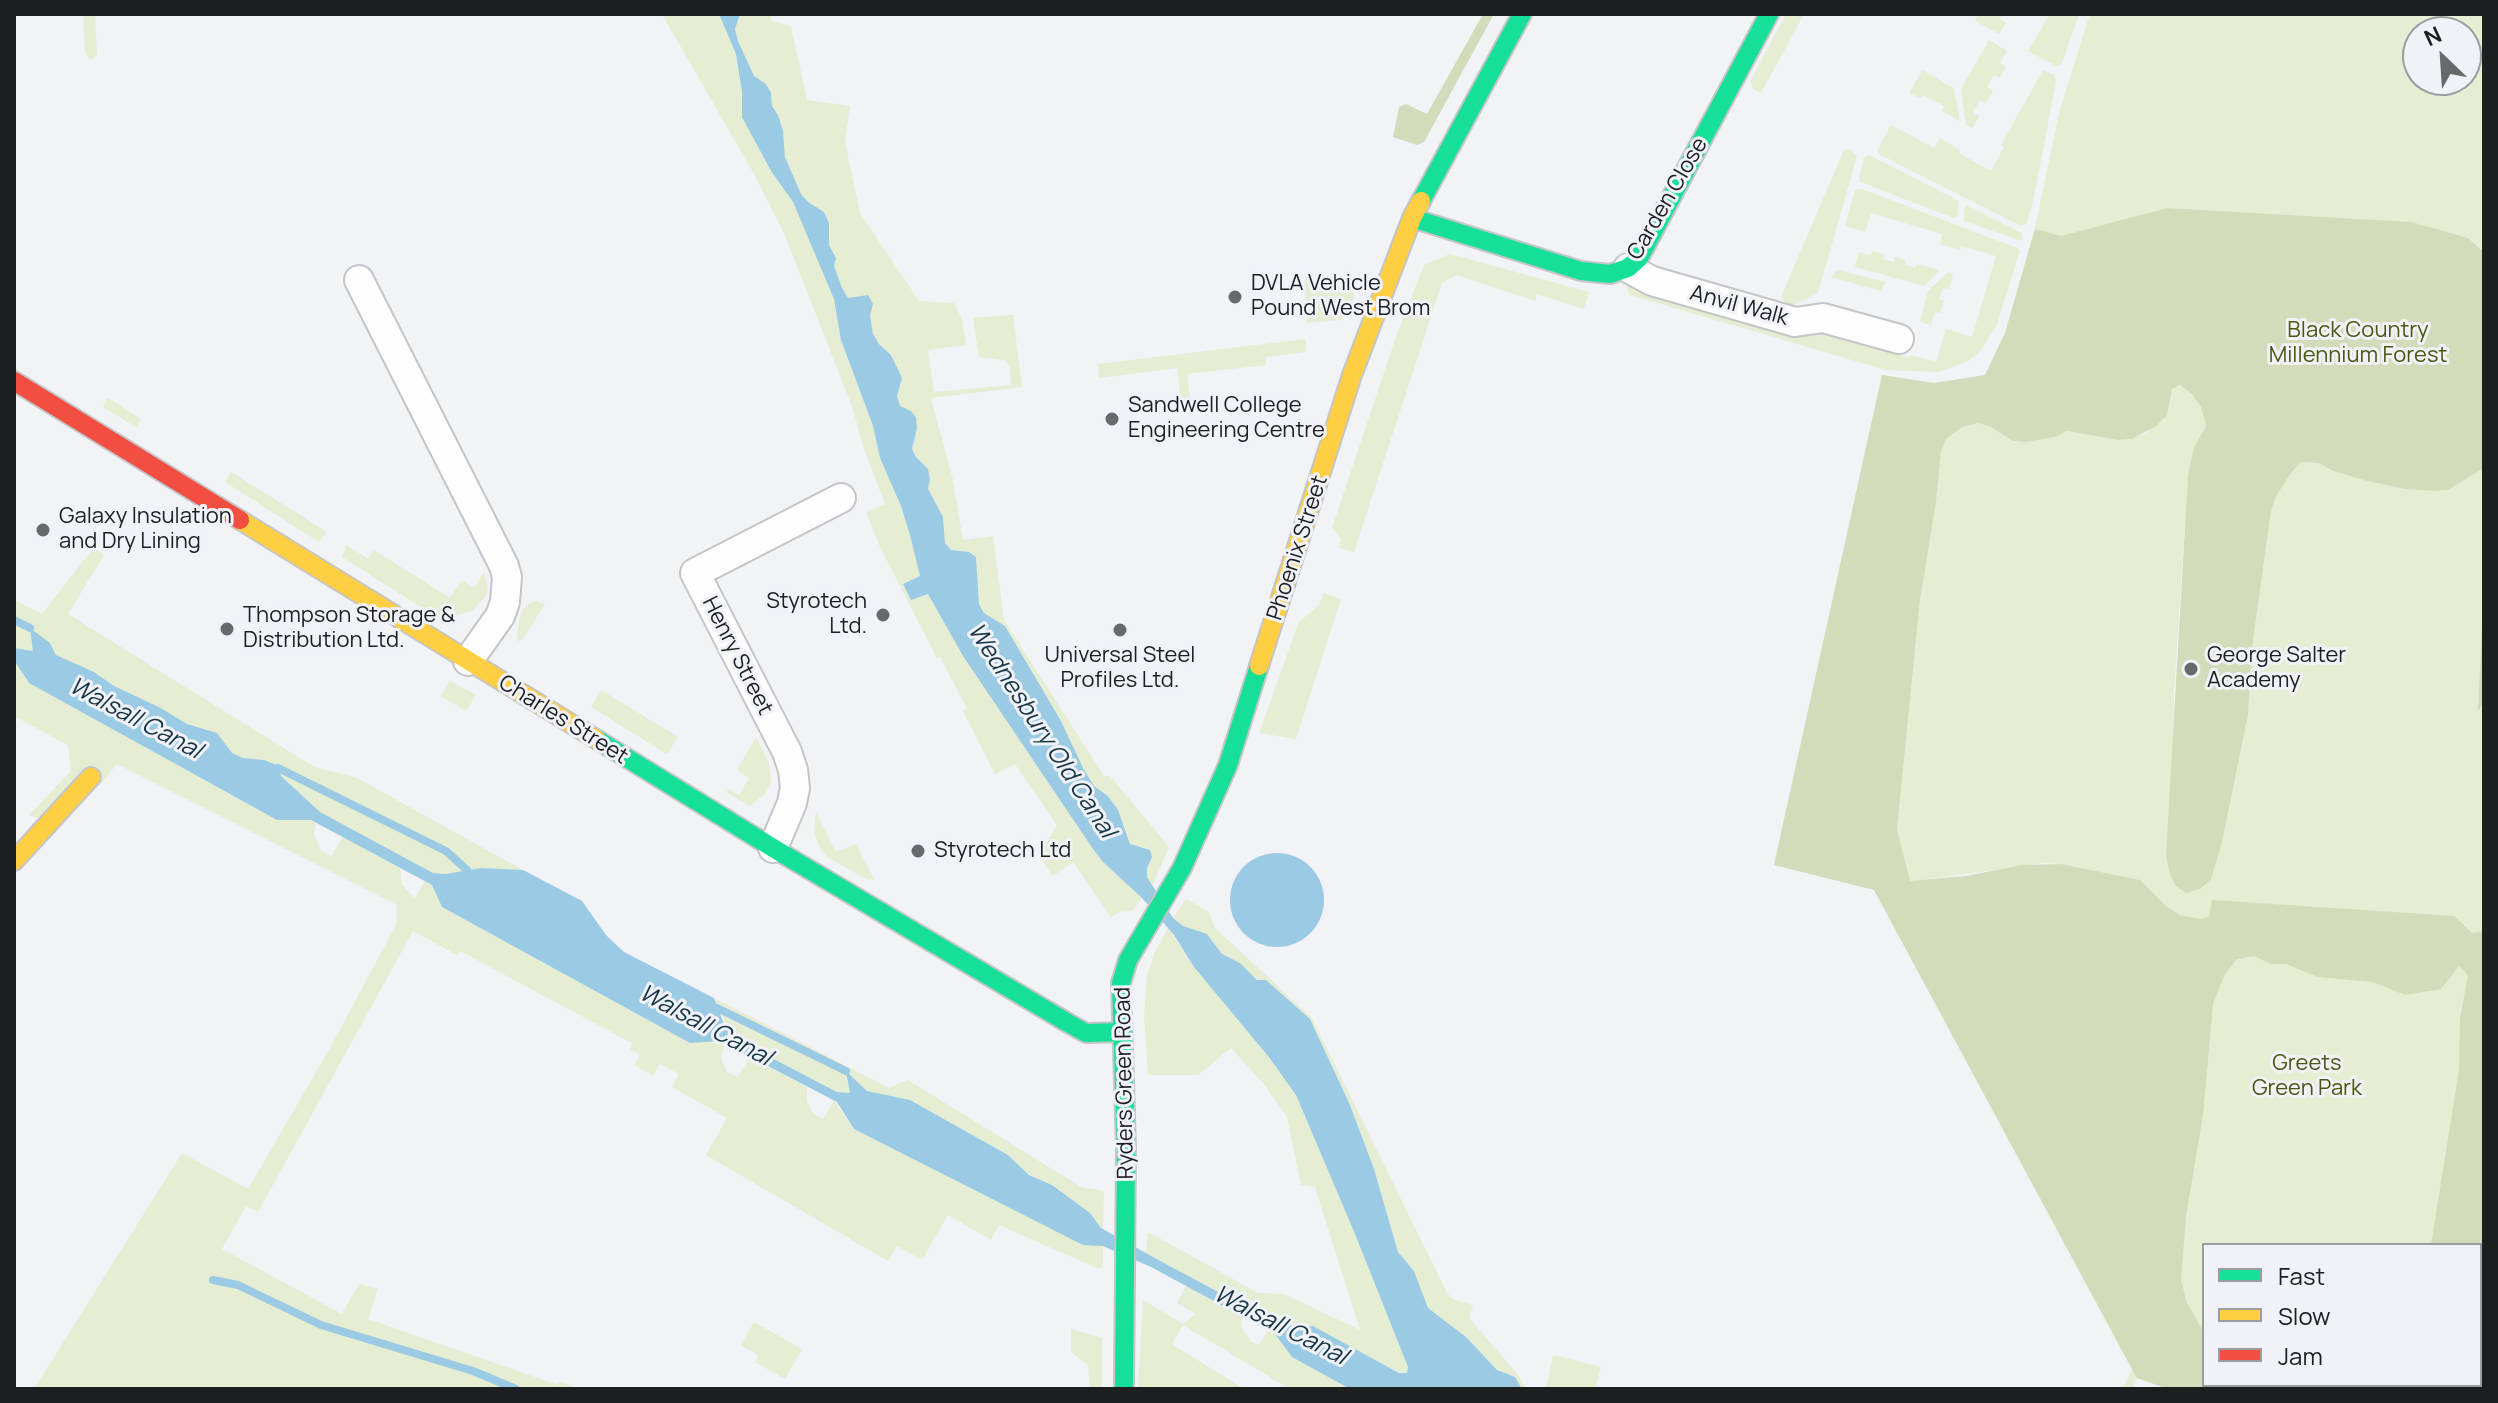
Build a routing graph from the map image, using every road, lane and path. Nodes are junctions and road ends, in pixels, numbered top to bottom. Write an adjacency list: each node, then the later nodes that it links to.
1 (1522, 14): 3 (street, Phoenix Street)
2 (1769, 14): 4 (street, Carden Close)
3 (1412, 218): 4 (street, Carden Close); 13 (street, Phoenix Street)
4 (1628, 268): 6 (street, Anvil Walk)
5 (359, 280): 9 (street)
6 (1899, 339)
7 (14, 381): 9 (street, Charles Street)
8 (841, 498): 11 (street, Henry Street)
9 (468, 661): 11 (street, Charles Street)
10 (91, 777): 12 (street)
11 (773, 848): 14 (street, Charles Street)
12 (14, 861)
13 (1142, 937): 14 (street, Ryders Green Road)
14 (1122, 1032): 15 (street, Ryders Green Road)
15 (1124, 1389)

